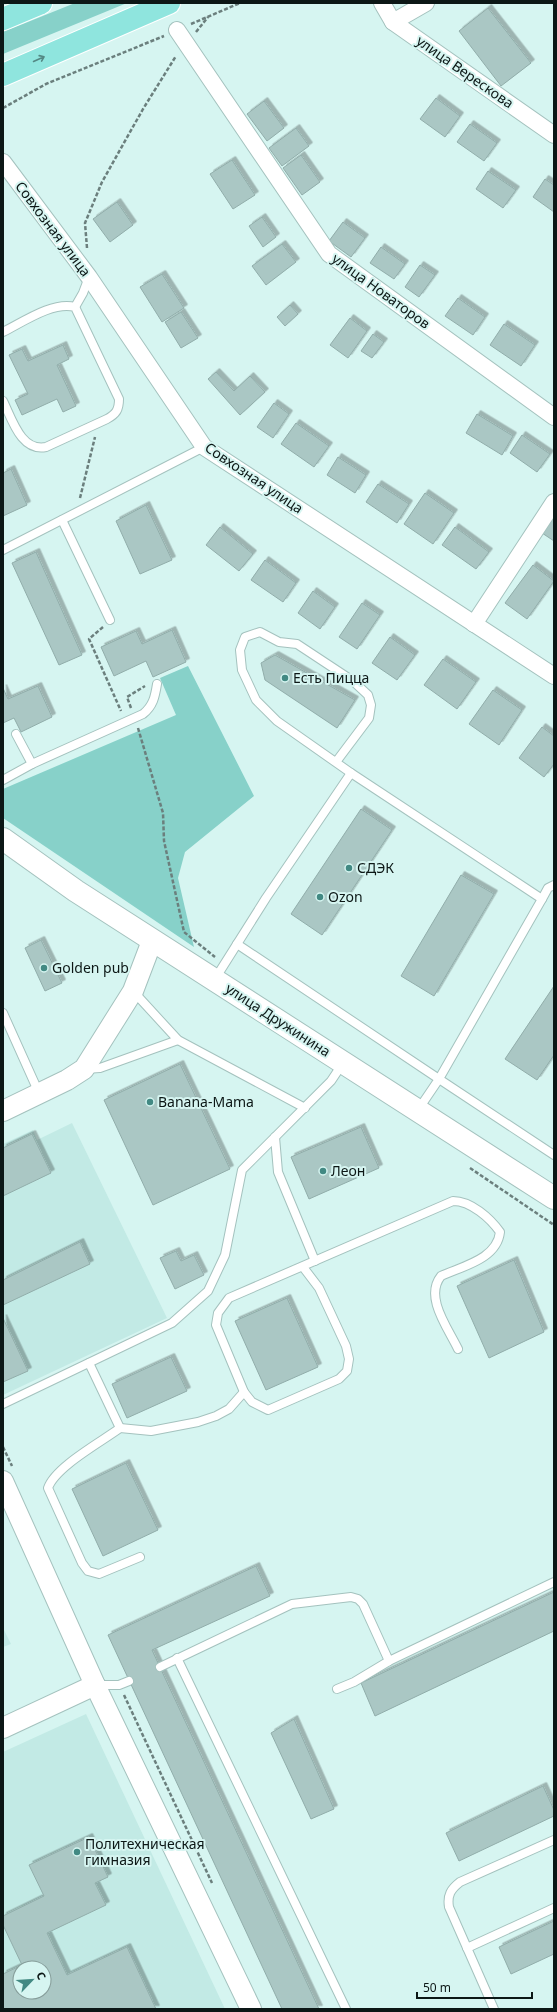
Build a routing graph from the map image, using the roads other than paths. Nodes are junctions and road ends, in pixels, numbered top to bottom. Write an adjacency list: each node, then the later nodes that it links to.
1 (41, 3): 5 (main road)
2 (169, 3): 8 (main road, one-way to 2)
3 (382, 3): 6 (street, улица Верескова)
4 (426, 3): 6 (street)
5 (3, 19)
6 (393, 22): 9 (street, улица Верескова)
7 (177, 30): 15 (street, улица Новаторов)
8 (3, 75)
9 (554, 135)
10 (3, 162): 11 (street, Совхозная улица)
11 (89, 277): 12 (lane); 16 (street, Совхозная улица)
12 (75, 307): 13 (lane); 14 (lane)
13 (3, 332)
14 (3, 401)
15 (554, 417)
16 (204, 447): 18 (lane); 21 (street, Совхозная улица)
17 (554, 502): 21 (street)
18 (62, 520): 19 (lane); 20 (lane)
19 (3, 550)
20 (110, 620)
21 (474, 624): 22 (street, Совхозная улица)
22 (554, 676)
23 (157, 684): 26 (lane)
24 (16, 734): 26 (lane)
25 (336, 762): 25 (lane); 27 (lane)
26 (32, 764): 28 (lane)
27 (351, 773): 31 (lane); 33 (lane)
28 (3, 780)
29 (3, 840): 32 (main road, улица Дружинина)
30 (554, 885): 31 (lane)
31 (542, 899): 40 (lane)
32 (152, 941): 34 (main road, улица Дружинина); 35 (street)
33 (237, 944): 34 (lane); 40 (lane)
34 (220, 972): 38 (main road, улица Дружинина)
35 (133, 991): 37 (lane); 39 (street)
36 (3, 1014): 41 (lane)
37 (178, 1040): 39 (lane); 42 (lane)
38 (344, 1062): 42 (lane); 43 (main road, улица Дружинина)
39 (84, 1069): 41 (street)
40 (439, 1079): 43 (lane); 46 (lane)
41 (40, 1094): 44 (street)
42 (305, 1108): 45 (lane)
43 (418, 1110): 47 (main road, улица Дружинина)
44 (3, 1111)
45 (275, 1137): 48 (lane); 51 (lane)
46 (554, 1155)
47 (554, 1198)
48 (316, 1262): 49 (lane); 50 (lane)
49 (303, 1267): 52 (lane); 52 (lane)
50 (458, 1349)
51 (89, 1363): 53 (lane); 54 (lane)
52 (244, 1392): 54 (lane)
53 (3, 1404)
54 (120, 1428): 56 (lane)
55 (3, 1481): 62 (street)
56 (140, 1557)
57 (554, 1582): 59 (lane)
58 (177, 1658): 59 (lane); 60 (lane); 69 (lane)
59 (389, 1661): 63 (lane)
60 (160, 1667)
61 (129, 1681): 62 (lane)
62 (95, 1685): 64 (street); 68 (street)
63 (337, 1689)
64 (3, 1728)
65 (554, 1840): 67 (lane)
66 (554, 1908): 67 (lane)
67 (467, 1948): 70 (lane)
68 (251, 2009)
69 (346, 2009)
70 (494, 2009)

